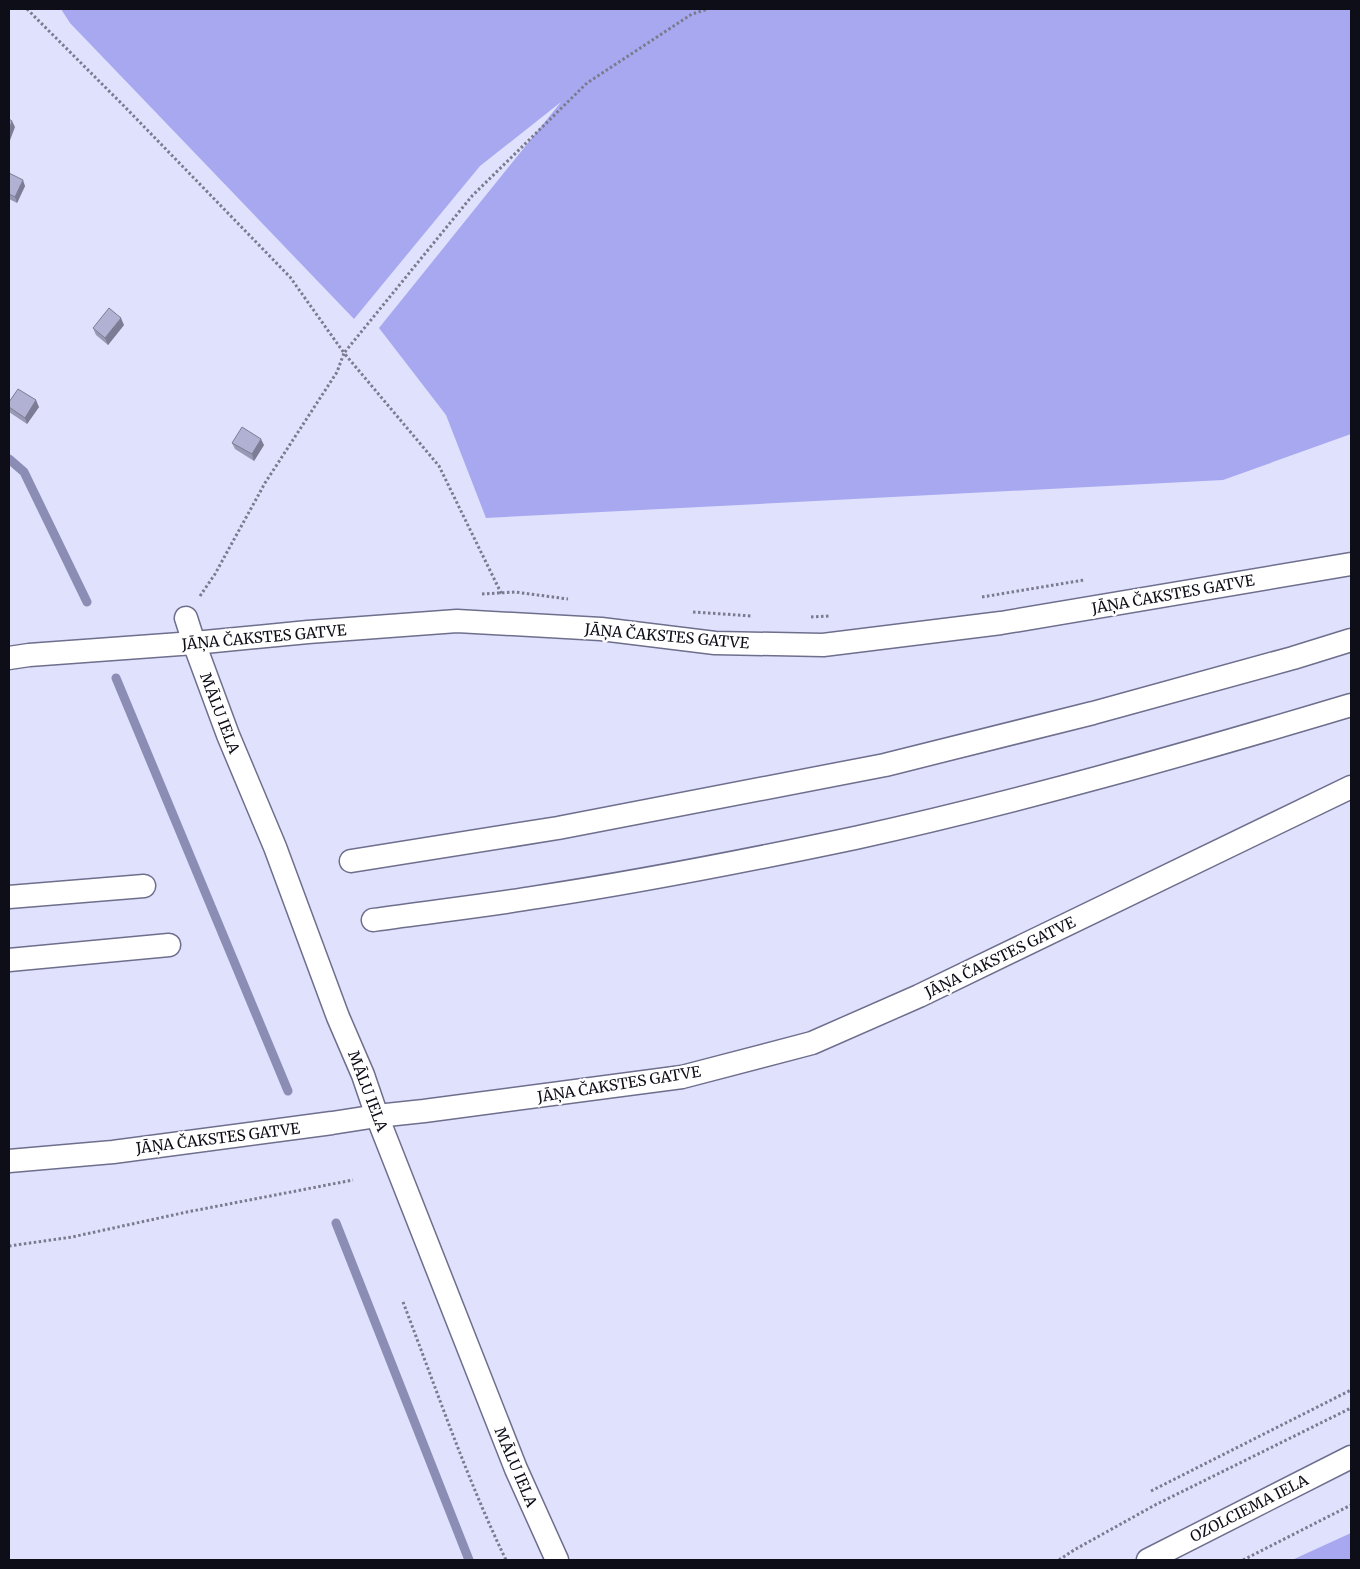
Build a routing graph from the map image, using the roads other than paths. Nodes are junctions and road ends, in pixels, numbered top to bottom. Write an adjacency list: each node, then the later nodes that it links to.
1 (1351, 564): 4 (street, JĀŅA ČAKSTES GATVE)
2 (186, 618): 4 (street, MĀLU IELA)
3 (1351, 640): 8 (street)
4 (194, 643): 5 (street, JĀŅA ČAKSTES GATVE); 14 (street, MĀLU IELA)
5 (9, 658)
6 (1351, 705): 11 (street)
7 (1351, 787): 14 (street, JĀŅA ČAKSTES GATVE)
8 (351, 861)
9 (144, 886): 10 (street)
10 (9, 897)
11 (373, 920)
12 (169, 945): 13 (street)
13 (9, 960)
14 (377, 1116): 15 (street, JĀŅA ČAKSTES GATVE); 17 (street, MĀLU IELA)
15 (9, 1161)
16 (1351, 1457): 18 (street, OZOLCIEMA IELA)
17 (557, 1560)
18 (1148, 1560)

